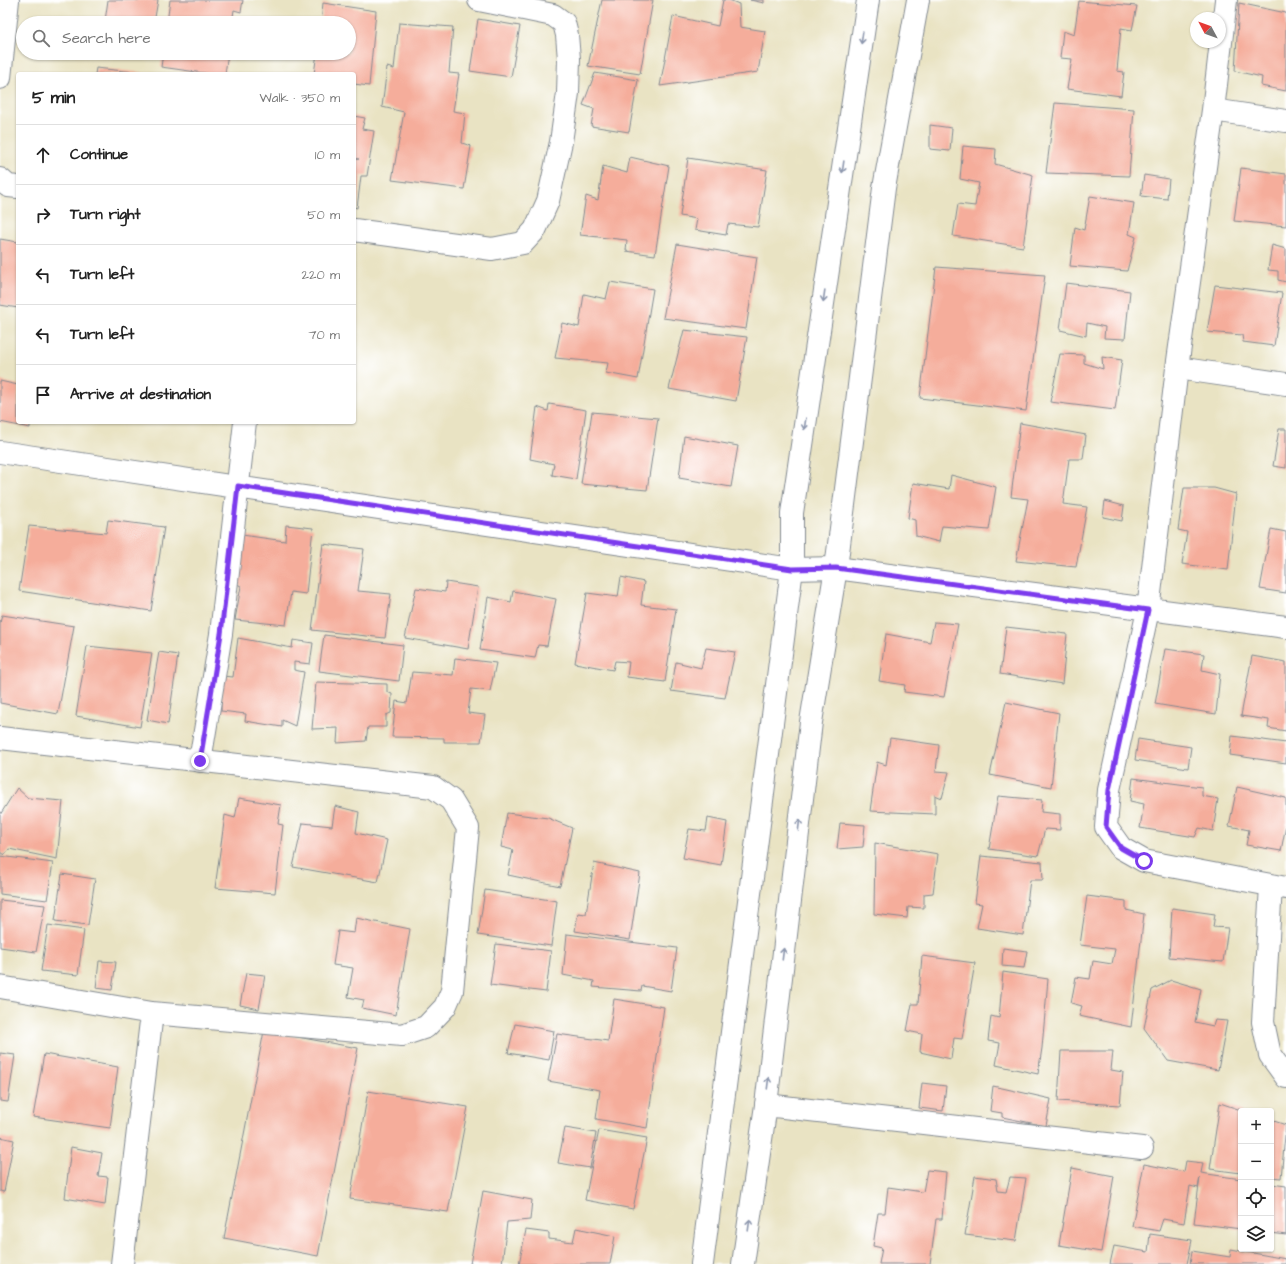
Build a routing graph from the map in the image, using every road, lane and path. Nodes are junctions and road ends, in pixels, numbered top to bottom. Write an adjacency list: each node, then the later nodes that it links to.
1 (8, 0): 6 (street)
2 (479, 0): 11 (street)
3 (868, 0): 18 (street, one-way to 18)
4 (918, 0): 17 (street)
5 (1226, 0): 7 (street)
6 (0, 78)
7 (1213, 110): 8 (street); 12 (street)
8 (1286, 121)
9 (0, 179): 10 (street)
10 (16, 187)
11 (356, 230)
12 (1177, 368): 13 (street); 19 (street)
13 (1286, 384)
14 (245, 424): 16 (street)
15 (0, 452): 16 (street)
16 (238, 486): 18 (street); 22 (street)
17 (836, 568): 18 (street); 19 (street); 27 (street, one-way to 17)
18 (792, 569): 30 (street)
19 (1148, 610): 20 (street); 23 (street)
20 (1286, 627)
21 (0, 738): 22 (street)
22 (200, 761): 25 (street)
23 (1279, 887): 26 (street)
24 (0, 988): 25 (street)
25 (152, 1013): 29 (street)
26 (1286, 1077)
27 (766, 1105): 28 (street); 31 (street, one-way to 27)
28 (1142, 1148)
29 (122, 1264)
30 (702, 1264)
31 (743, 1264)

